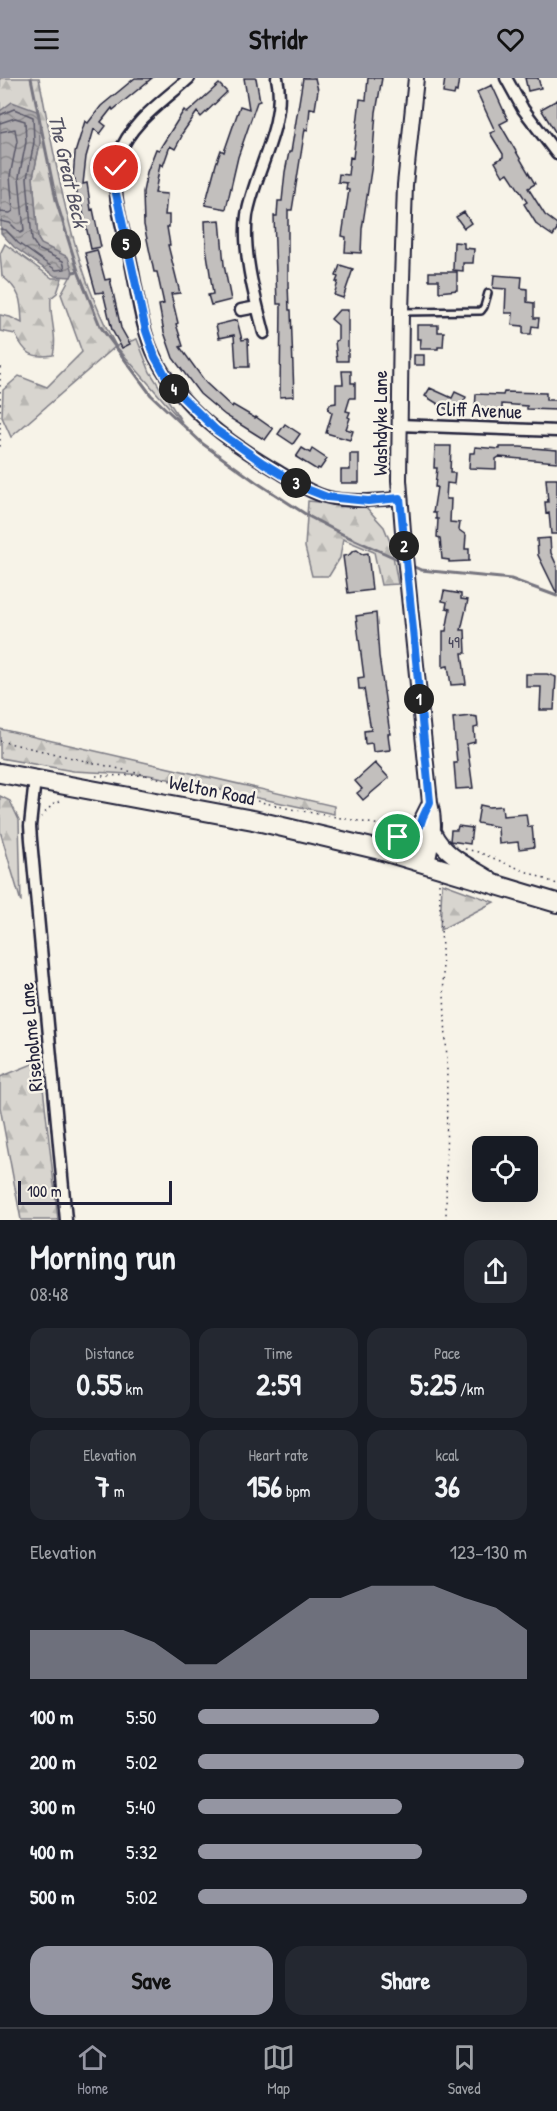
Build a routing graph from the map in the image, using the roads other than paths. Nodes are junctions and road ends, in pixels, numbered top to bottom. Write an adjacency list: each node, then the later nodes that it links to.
1 (189, 78): 13 (street)
2 (277, 78): 7 (street)
3 (416, 78): 9 (street, Washdyke Lane)
4 (506, 78): 5 (street)
5 (557, 154)
6 (488, 293): 9 (lane)
7 (257, 307): 8 (street); 10 (street)
8 (241, 310)
9 (401, 312): 11 (street, Washdyke Lane)
10 (264, 333)
11 (399, 425): 12 (street, Cliff Avenue); 13 (street, Washdyke Lane)
12 (557, 431)
13 (400, 498): 16 (street, Washdyke Lane)
14 (0, 773): 15 (highway, Welton Road)
15 (35, 779): 19 (highway, Welton Road); 23 (street, Riseholme Lane)
16 (430, 802): 17 (street, Washdyke Lane); 18 (street, Washdyke Lane)
17 (420, 826): 19 (street); 20 (street, Washdyke Lane)
18 (434, 833): 20 (street, Washdyke Lane); 21 (street)
19 (376, 849): 20 (highway, Welton Road)
20 (426, 863): 21 (highway, Welton Road)
21 (501, 885): 22 (highway, Welton Road)
22 (557, 903)
23 (66, 1220)

